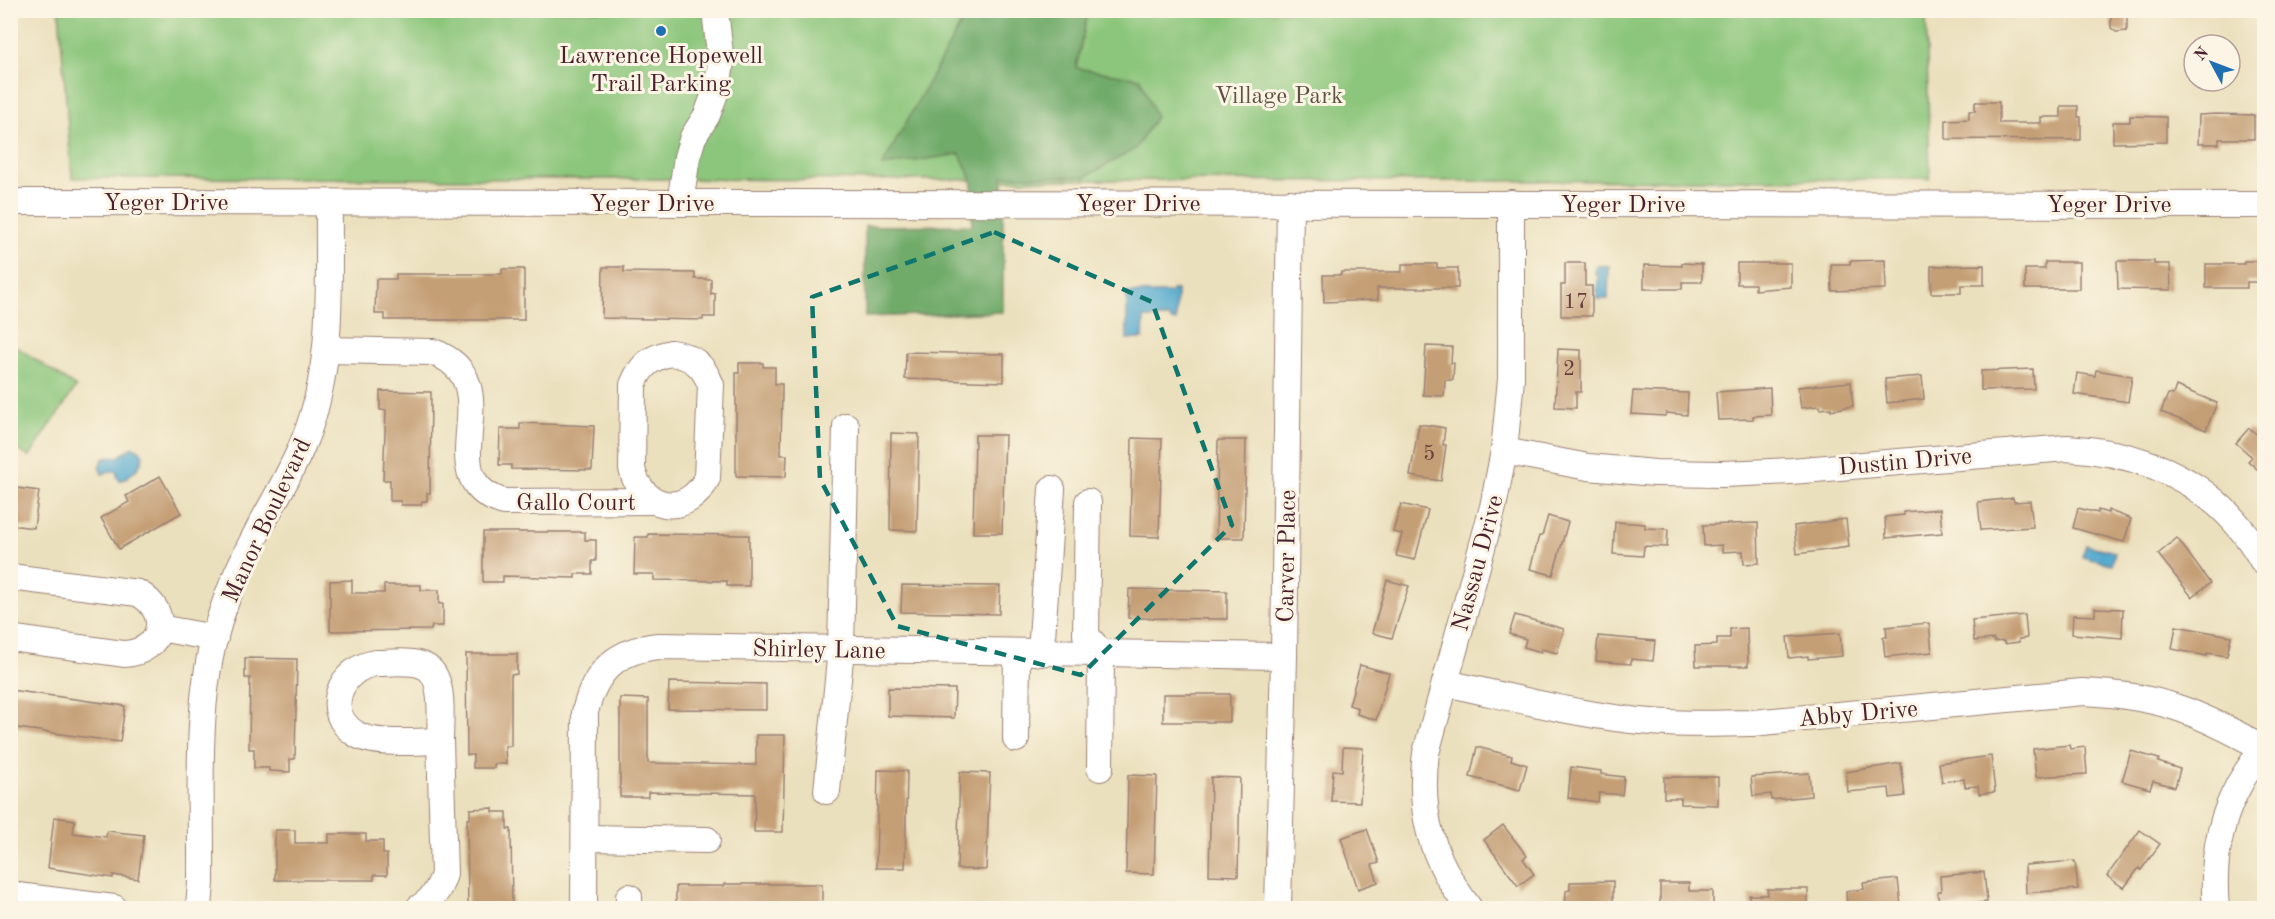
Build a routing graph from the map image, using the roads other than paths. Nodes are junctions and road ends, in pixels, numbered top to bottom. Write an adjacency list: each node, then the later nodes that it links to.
1 (716, 19): 4 (street)
2 (10, 202): 3 (street, Yeger Drive)
3 (329, 203): 4 (street, Yeger Drive); 8 (street, Manor Boulevard)
4 (680, 203): 5 (street, Yeger Drive)
5 (1290, 203): 6 (street, Yeger Drive); 22 (street, Carver Place)
6 (1511, 203): 7 (street, Yeger Drive); 10 (street, Nassau Drive)
7 (2265, 205)
8 (326, 350): 12 (street, Gallo Court); 18 (street, Manor Boulevard)
9 (846, 426): 19 (street)
10 (1504, 452): 14 (street, Dustin Drive); 23 (street, Nassau Drive)
11 (1052, 489): 20 (street)
12 (654, 501): 12 (street, Gallo Court)
13 (1088, 502): 21 (street)
14 (2265, 563)
15 (10, 577): 16 (street)
16 (159, 628): 17 (street); 18 (street)
17 (10, 638)
18 (214, 638): 33 (street, Manor Boulevard)
19 (841, 649): 20 (street, Shirley Lane); 28 (street); 29 (street, Shirley Lane)
20 (1029, 652): 21 (street, Shirley Lane); 24 (street)
21 (1101, 653): 22 (street, Shirley Lane); 27 (street)
22 (1284, 656): 36 (street, Carver Place)
23 (1445, 683): 26 (street, Abby Drive); 37 (street, Nassau Drive)
24 (1016, 739)
25 (440, 741): 34 (street)
26 (2264, 746): 38 (street)
27 (1100, 768)
28 (827, 791)
29 (585, 838): 30 (street); 35 (street, Shirley Lane)
30 (707, 840)
31 (10, 896): 32 (street)
32 (114, 909)
33 (199, 909)
34 (419, 909)
35 (584, 909)
36 (1278, 909)
37 (1469, 909)
38 (2216, 909)

